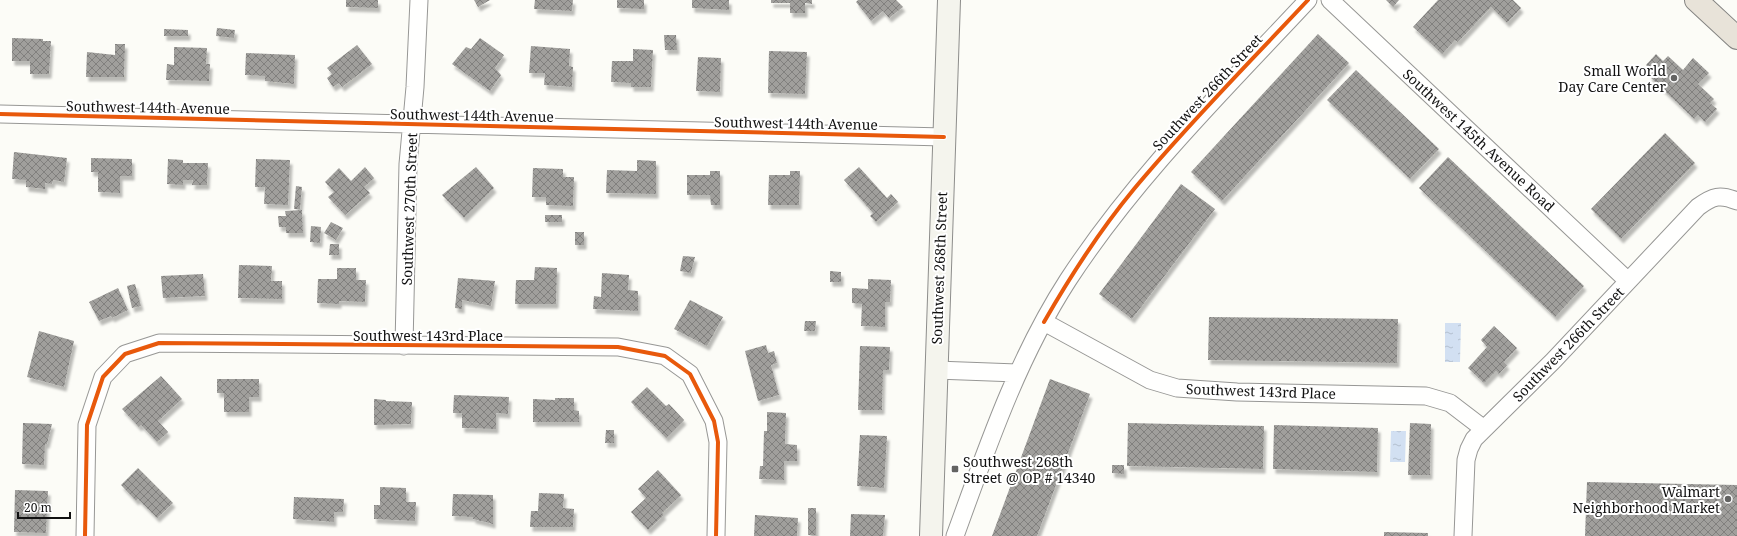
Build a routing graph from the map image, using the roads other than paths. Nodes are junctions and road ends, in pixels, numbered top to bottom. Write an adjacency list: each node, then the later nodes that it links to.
1 (419, 0): 8 (street, Southwest 270th Street)
2 (949, 0): 9 (main road, Southwest 268th Street)
3 (1308, 0): 12 (street, Southwest 266th Street)
4 (1330, 0): 11 (street, Southwest 145th Avenue Road)
5 (1696, 0): 6 (highway)
6 (1737, 38)
7 (0, 114): 8 (street, Southwest 144th Avenue)
8 (412, 125): 9 (street, Southwest 144th Avenue); 13 (street, Southwest 270th Street)
9 (944, 137): 14 (main road, Southwest 268th Street)
10 (1737, 201): 11 (street, Southwest 266th Street)
11 (1628, 281): 16 (street, Southwest 266th Street)
12 (1044, 322): 15 (street, Southwest 266th Street); 16 (street, Southwest 143rd Place)
13 (404, 346): 17 (street, Southwest 143rd Place); 18 (street, Southwest 143rd Place)
14 (936, 370): 15 (street); 19 (main road, Southwest 268th Street)
15 (1017, 373): 20 (street, Southwest 266th Street)
16 (1484, 429): 21 (street, Southwest 266th Street)
17 (85, 536)
18 (716, 536)
19 (932, 536)
20 (955, 536)
21 (1463, 536)

